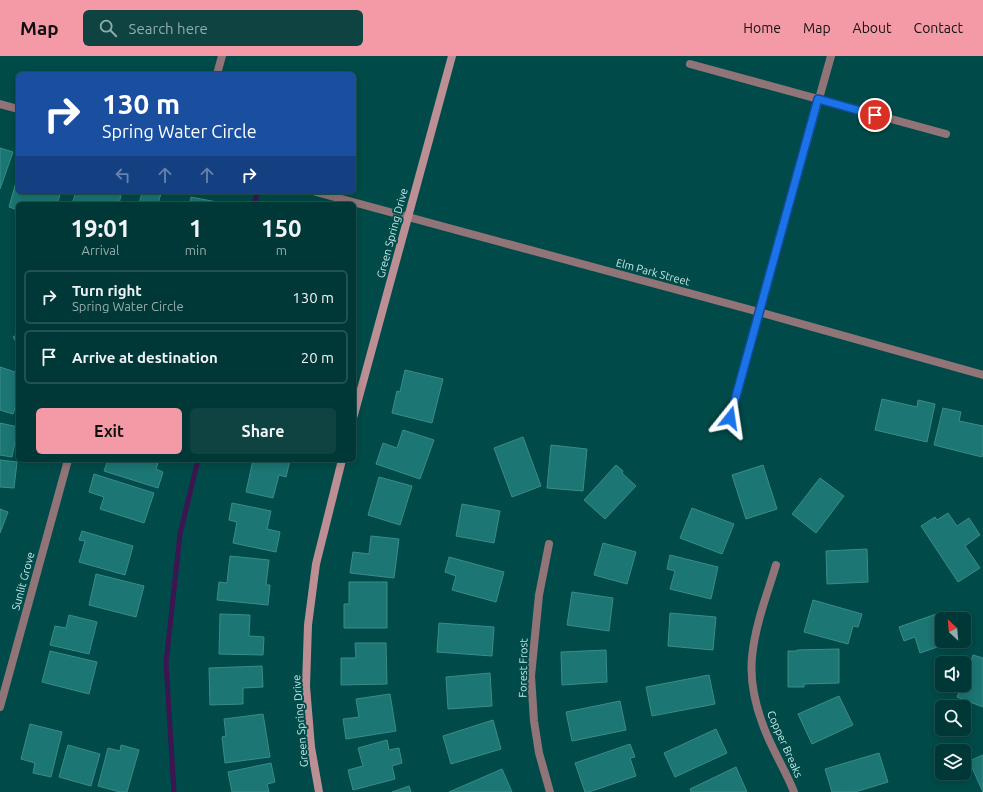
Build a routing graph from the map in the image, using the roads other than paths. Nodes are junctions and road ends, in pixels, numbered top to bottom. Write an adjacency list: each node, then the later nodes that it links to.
1 (222, 56): 5 (street)
2 (452, 56): 13 (street, Green Spring Drive)
3 (831, 56): 6 (street)
4 (690, 64): 6 (street)
5 (218, 72)
6 (818, 99): 9 (street); 14 (street)
7 (0, 104): 8 (street)
8 (16, 108)
9 (946, 134)
10 (323, 194): 11 (street, Elm Park Street)
11 (352, 202)
12 (356, 203): 13 (street, Elm Park Street)
13 (407, 217): 14 (street, Elm Park Street); 16 (street, Green Spring Drive)
14 (758, 312): 15 (street, Elm Park Street); 17 (street)
15 (983, 375)
16 (356, 408)
17 (730, 418)
18 (67, 462): 22 (street, Sunlit Grove)
19 (342, 462): 23 (street, Green Spring Drive)
20 (549, 544): 24 (street, Forest Frost)
21 (776, 565): 25 (street, Copper Breaks)
22 (0, 708)
23 (319, 792)
24 (550, 792)
25 (794, 792)

